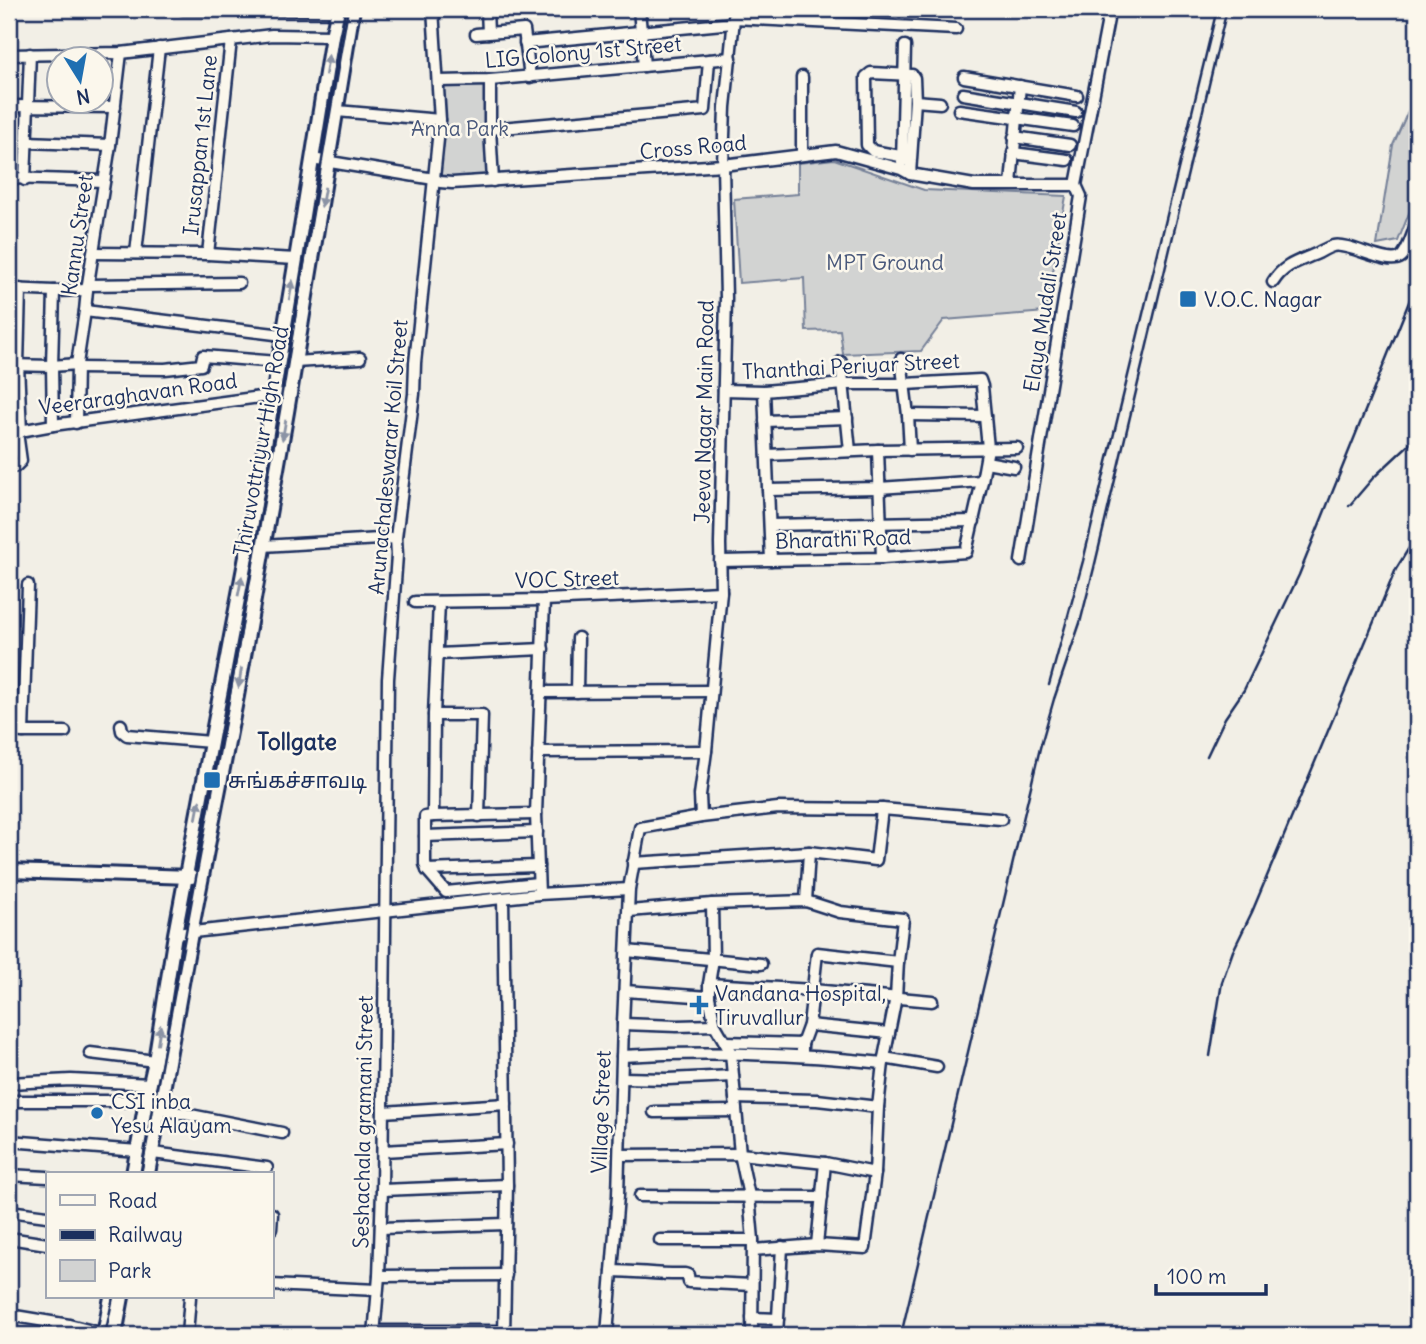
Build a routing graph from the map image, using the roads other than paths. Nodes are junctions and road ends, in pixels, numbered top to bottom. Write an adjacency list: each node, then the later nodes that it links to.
1 (183, 9): 2 (street)
2 (338, 9): 13 (main road, Thiruvottriyur High Road)
3 (353, 9): 41 (main road, Thiruvottriyur High Road)
4 (433, 9): 29 (street, Arunachaleswarar Koil Street)
5 (487, 9): 11 (street)
6 (639, 9): 10 (street)
7 (1110, 9): 67 (street, Elaya Mudali Street)
8 (734, 17): 9 (street); 10 (street); 21 (street, Jeeva Nagar Main Road)
9 (956, 29)
10 (642, 32): 15 (street); 23 (street)
11 (488, 33): 12 (street); 15 (street)
12 (476, 34)
13 (332, 36): 14 (street); 55 (main road, Thiruvottriyur High Road, one-way to 13)
14 (231, 40): 17 (street); 72 (street, Irusappan 1st Lane)
15 (525, 43): 25 (street)
16 (905, 46): 24 (street)
17 (159, 48): 18 (street); 71 (street)
18 (121, 53): 19 (street); 33 (street, Kannu Street)
19 (30, 54): 20 (street); 38 (street)
20 (9, 55)
21 (731, 58): 22 (street, LIG Colony 1st Street); 58 (street, Jeeva Nagar Main Road)
22 (709, 60): 23 (street, LIG Colony 1st Street); 47 (street)
23 (645, 66): 25 (street, LIG Colony 1st Street)
24 (905, 76): 34 (street); 54 (street); 54 (street)
25 (530, 77): 28 (street, LIG Colony 1st Street)
26 (802, 77): 53 (street)
27 (964, 77): 30 (street)
28 (490, 80): 29 (street, LIG Colony 1st Street); 47 (street)
29 (438, 81): 45 (street, Arunachaleswarar Koil Street)
30 (1020, 86): 32 (street); 35 (street)
31 (963, 94): 35 (street)
32 (1077, 96)
33 (116, 98)
34 (915, 101): 36 (street); 54 (street)
35 (1018, 102): 42 (street); 44 (street)
36 (940, 103)
37 (9, 106): 38 (street)
38 (27, 106): 39 (street); 49 (street)
39 (46, 106)
40 (959, 110): 44 (street)
41 (337, 111): 45 (street); 57 (main road, Thiruvottriyur High Road)
42 (1076, 112)
43 (114, 116): 50 (street, Kannu Street)
44 (1017, 117): 46 (street); 48 (street)
45 (440, 120): 61 (street, Arunachaleswarar Koil Street)
46 (1073, 126)
47 (490, 130): 64 (street)
48 (1014, 137): 51 (street); 52 (street)
49 (26, 142): 50 (street); 62 (street)
50 (110, 145): 63 (street, Kannu Street)
51 (1070, 145)
52 (1013, 153): 56 (street); 66 (street)
53 (802, 155): 58 (street, Cross Road); 59 (street, Cross Road)
54 (907, 157): 59 (street)
55 (312, 159): 57 (street, Cross Road); 73 (main road, Thiruvottriyur High Road)
56 (1067, 160)
57 (329, 162): 61 (street, Cross Road); 85 (main road, Thiruvottriyur High Road, one-way to 85)
58 (723, 165): 64 (street, Cross Road); 92 (street, Jeeva Nagar Main Road)
59 (906, 172): 66 (street, Cross Road)
60 (9, 178): 62 (street)
61 (434, 179): 65 (street, Cross Road); 68 (street, Arunachaleswarar Koil Street)
62 (25, 180): 63 (street)
63 (104, 181): 70 (street, Kannu Street)
64 (493, 181): 65 (street, Cross Road)
65 (446, 183): 68 (street)
66 (1011, 184): 67 (street, Cross Road)
67 (1076, 186): 123 (street, Elaya Mudali Street)
68 (433, 193): 118 (street, Arunachaleswarar Koil Street)
69 (1417, 222): 74 (street)
70 (93, 253): 71 (street); 76 (street, Kannu Street)
71 (136, 253): 72 (street)
72 (208, 254): 73 (street)
73 (296, 259): 81 (main road, Thiruvottriyur High Road, one-way to 73)
74 (1273, 282)
75 (239, 283): 76 (street)
76 (88, 288): 79 (street); 80 (street, Kannu Street)
77 (9, 289): 78 (street)
78 (20, 289): 79 (street); 87 (street)
79 (54, 291): 88 (street)
80 (85, 312): 81 (street); 89 (street, Kannu Street)
81 (283, 335): 84 (main road, Thiruvottriyur High Road)
82 (360, 358): 85 (street)
83 (901, 359): 91 (street)
84 (278, 362): 89 (street); 95 (main road, Thiruvottriyur High Road)
85 (295, 362): 94 (main road, Thiruvottriyur High Road)
86 (841, 362): 90 (street)
87 (14, 365): 88 (street); 102 (street)
88 (52, 366): 89 (street); 101 (street)
89 (77, 366): 100 (street, Kannu Street)
90 (844, 384): 91 (street, Thanthai Periyar Street); 93 (street, Thanthai Periyar Street); 98 (street)
91 (905, 384): 96 (street); 97 (street, Thanthai Periyar Street)
92 (724, 390): 93 (street, Thanthai Periyar Street); 122 (street, Jeeva Nagar Main Road)
93 (764, 391): 99 (street)
94 (290, 393): 95 (street, Veeraraghavan Road); 119 (main road, Thiruvottriyur High Road, one-way to 119)
95 (273, 394): 100 (street, Veeraraghavan Road); 140 (main road, Thiruvottriyur High Road, one-way to 95)
96 (908, 415): 97 (street); 106 (street)
97 (985, 416): 103 (street)
98 (847, 418): 99 (street); 107 (street)
99 (765, 421): 108 (street)
100 (76, 423): 101 (street, Veeraraghavan Road)
101 (53, 425): 102 (street, Veeraraghavan Road)
102 (16, 432): 111 (street)
103 (988, 448): 104 (street); 106 (street); 109 (street)
104 (1017, 448)
105 (878, 450): 106 (street); 107 (street); 113 (street)
106 (910, 450)
107 (850, 451): 108 (street)
108 (766, 455): 114 (street)
109 (986, 462): 110 (street); 112 (street)
110 (1014, 467)
111 (9, 468)
112 (982, 481): 113 (street); 115 (street)
113 (879, 488): 114 (street); 116 (street)
114 (768, 490): 117 (street)
115 (974, 521): 116 (street); 120 (street, Bharathi Road)
116 (881, 524): 117 (street); 120 (street)
117 (770, 525): 121 (street)
118 (396, 538): 119 (street); 164 (street, Arunachaleswarar Koil Street)
119 (262, 546): 157 (main road, Thiruvottriyur High Road, one-way to 157)
120 (882, 558): 121 (street, Bharathi Road)
121 (771, 560): 122 (street, Bharathi Road)
122 (720, 561): 125 (street, Jeeva Nagar Main Road)
123 (1021, 561)
124 (28, 585): 138 (street)
125 (721, 592): 126 (street, VOC Street); 132 (street, Jeeva Nagar Main Road)
126 (544, 600): 128 (street, VOC Street); 130 (street)
127 (415, 602): 128 (street, VOC Street)
128 (439, 602): 131 (street)
129 (579, 638): 134 (street)
130 (543, 649): 131 (street); 133 (street)
131 (438, 654): 135 (street)
132 (711, 691): 134 (street); 141 (street, Jeeva Nagar Main Road)
133 (542, 692): 134 (street); 142 (street)
134 (577, 692)
135 (434, 715): 145 (street); 146 (street)
136 (121, 725): 140 (street)
137 (9, 731): 138 (street)
138 (23, 732): 139 (street)
139 (65, 732)
140 (211, 742): 156 (main road, Thiruvottriyur High Road, one-way to 140)
141 (706, 751): 142 (street); 147 (street, Jeeva Nagar Main Road)
142 (538, 752): 144 (street)
143 (882, 809): 147 (street); 148 (street); 151 (street)
144 (536, 814): 146 (street); 149 (street)
145 (433, 816): 146 (street); 150 (street)
146 (479, 816)
147 (701, 817): 152 (street, Village Street)
148 (1001, 819)
149 (537, 832): 150 (street); 153 (street)
150 (425, 836): 154 (street)
151 (809, 852): 152 (street); 162 (street)
152 (633, 863): 159 (street, Village Street)
153 (538, 866): 154 (street); 158 (street)
154 (427, 870): 158 (street)
155 (9, 871): 156 (main road)
156 (186, 877): 157 (main road); 167 (main road, Thiruvottriyur High Road)
157 (202, 878): 166 (main road, Thiruvottriyur High Road)
158 (538, 883): 160 (street)
159 (629, 889): 160 (street); 165 (street, Village Street)
160 (539, 894): 161 (street)
161 (503, 898): 164 (street); 198 (street)
162 (806, 901): 163 (street); 170 (street)
163 (712, 904): 165 (street); 169 (street)
164 (386, 910): 166 (street); 202 (street, Seshachala gramani Street)
165 (629, 911): 168 (street, Village Street)
166 (191, 933): 167 (street); 200 (main road, Thiruvottriyur High Road)
167 (175, 934): 189 (main road, Thiruvottriyur High Road, one-way to 167)
168 (627, 951): 169 (street); 174 (street, Village Street)
169 (713, 959): 171 (street); 172 (street)
170 (898, 962): 173 (street); 176 (street)
171 (761, 964)
172 (709, 984): 173 (street); 175 (street)
173 (813, 990): 176 (street); 180 (street)
174 (625, 991): 175 (street); 178 (street, Village Street)
175 (709, 997): 179 (street)
176 (896, 997): 177 (street); 181 (street)
177 (932, 1001)
178 (623, 1024): 179 (street); 186 (street, Village Street)
179 (715, 1025): 182 (street)
180 (809, 1025): 181 (street); 183 (street)
181 (889, 1033): 188 (street)
182 (725, 1042): 183 (street); 185 (street)
183 (802, 1044): 187 (street)
184 (90, 1053): 189 (street)
185 (731, 1053): 186 (street); 187 (street); 191 (street)
186 (622, 1056): 192 (street, Village Street)
187 (802, 1056): 188 (street)
188 (883, 1060): 190 (street); 199 (street)
189 (155, 1061): 194 (main road, Thiruvottriyur High Road)
190 (937, 1067)
191 (733, 1076): 192 (street); 195 (street)
192 (622, 1078): 211 (street, Village Street)
193 (9, 1083): 194 (street)
194 (150, 1084): 197 (main road, Thiruvottriyur High Road)
195 (735, 1098): 199 (street); 201 (street)
196 (9, 1101): 197 (street)
197 (146, 1101): 207 (main road, Thiruvottriyur High Road)
198 (506, 1104): 202 (street); 206 (street)
199 (878, 1107): 216 (street)
200 (160, 1109): 204 (street); 209 (main road, Thiruvottriyur High Road)
201 (736, 1111): 203 (street); 210 (street)
202 (383, 1112): 208 (street, Seshachala gramani Street)
203 (654, 1112)
204 (282, 1133)
205 (9, 1141): 207 (street)
206 (507, 1144): 208 (street); 219 (street)
207 (138, 1151): 214 (main road, Thiruvottriyur High Road)
208 (383, 1151): 220 (street, Seshachala gramani Street)
209 (153, 1153): 213 (street); 215 (main road, Thiruvottriyur High Road)
210 (740, 1154): 211 (street); 212 (street); 222 (street)
211 (620, 1155): 234 (street, Village Street)
212 (825, 1163): 216 (street); 223 (street)
213 (267, 1168)
214 (133, 1172)
215 (148, 1172)
216 (875, 1173): 232 (street)
217 (9, 1175): 218 (street)
218 (46, 1177)
219 (507, 1185): 220 (street); 226 (street)
220 (382, 1190): 227 (street, Seshachala gramani Street)
221 (640, 1196): 222 (street)
222 (749, 1196): 223 (street); 231 (street)
223 (822, 1197): 232 (street)
224 (9, 1211): 225 (street)
225 (46, 1216)
226 (506, 1224): 227 (street); 235 (street)
227 (382, 1228): 236 (street, Seshachala gramani Street)
228 (9, 1238): 230 (street)
229 (660, 1240): 231 (street)
230 (46, 1244)
231 (753, 1245): 233 (street); 238 (street)
232 (817, 1245): 233 (street)
233 (782, 1247): 245 (street)
234 (612, 1271): 238 (street); 251 (street, Village Street)
235 (506, 1275): 236 (street); 247 (street)
236 (379, 1276): 239 (street, Seshachala gramani Street)
237 (273, 1285): 239 (street)
238 (752, 1285): 244 (street)
239 (377, 1290): 246 (street, Seshachala gramani Street)
240 (111, 1298): 248 (main road)
241 (122, 1298): 249 (main road)
242 (190, 1298): 250 (street)
243 (9, 1315): 248 (street)
244 (752, 1318): 245 (street); 252 (street)
245 (778, 1319): 253 (street)
246 (374, 1333): 247 (street)
247 (505, 1333)
248 (104, 1335)
249 (115, 1335)
250 (187, 1335)
251 (607, 1335)
252 (752, 1335)
253 (777, 1335)

